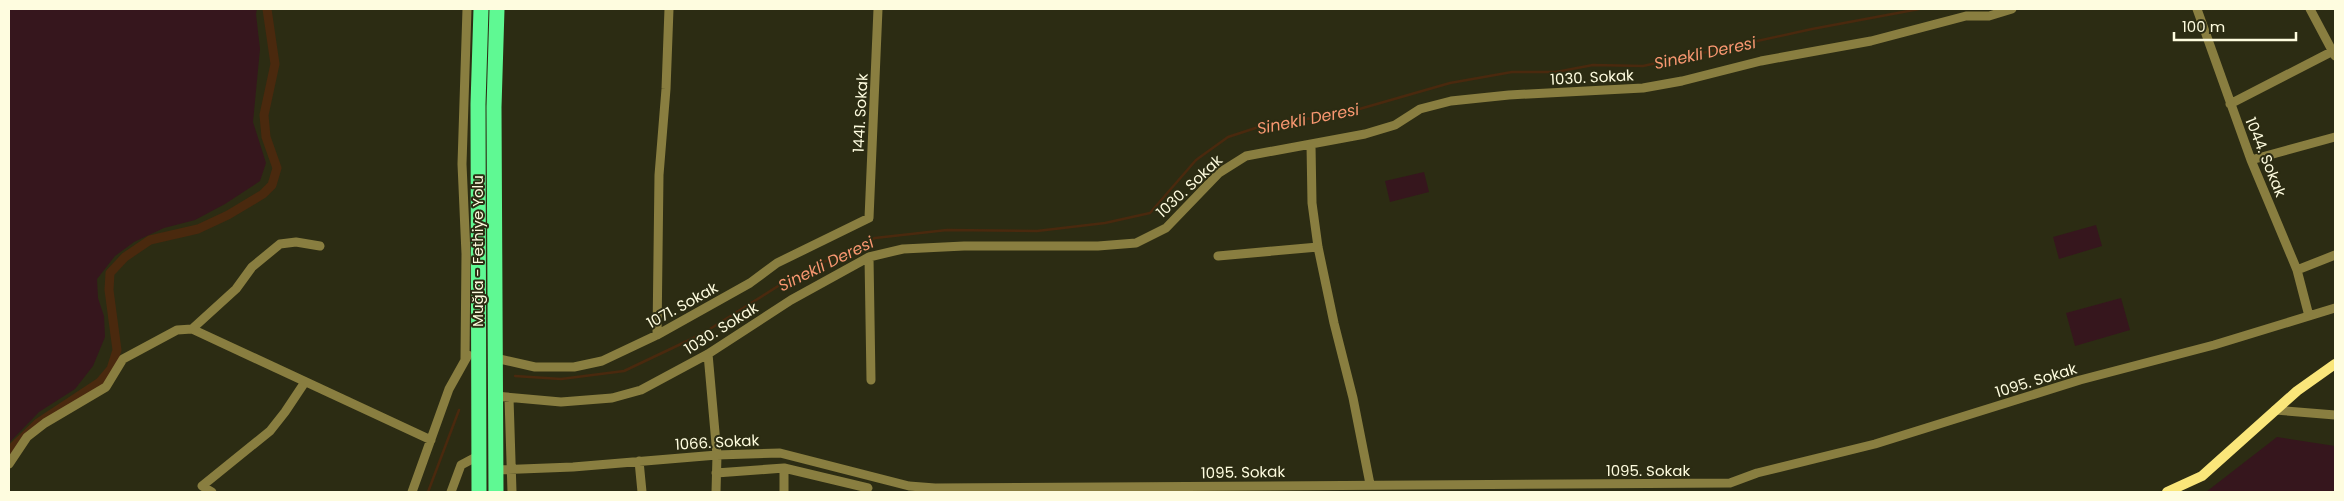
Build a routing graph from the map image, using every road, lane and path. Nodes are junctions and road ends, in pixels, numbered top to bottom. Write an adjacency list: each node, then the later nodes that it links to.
1 (467, 9): 14 (street)
2 (481, 9): 15 (highway, Muğla - Fethiye Yolu)
3 (498, 9): 29 (highway, Muğla - Fethiye Yolu)
4 (669, 9): 26 (street)
5 (878, 9): 16 (street, 1441. Sokak)
6 (2012, 9): 12 (street, 1030. Sokak)
7 (2196, 9): 10 (street, 1044. Sokak)
8 (2310, 9): 9 (street)
9 (2335, 53): 10 (street)
10 (2230, 104): 13 (street, 1044. Sokak)
11 (2335, 137): 13 (street)
12 (1311, 145): 18 (street); 21 (street, 1030. Sokak)
13 (2251, 160): 22 (street, 1044. Sokak)
14 (462, 164): 15 (street); 30 (street)
15 (478, 164): 27 (highway, Muğla - Fethiye Yolu)
16 (869, 218): 26 (street, 1071. Sokak)
17 (320, 246): 25 (street)
18 (1318, 246): 20 (street); 47 (street)
19 (2335, 255): 22 (street)
20 (1218, 256)
21 (869, 257): 28 (street, 1030. Sokak); 33 (street)
22 (2297, 270): 24 (street, 1044. Sokak)
23 (2335, 308): 24 (street, 1095. Sokak)
24 (2309, 316): 47 (street, 1095. Sokak)
25 (192, 329): 34 (street); 42 (street)
26 (657, 335): 29 (street, 1071. Sokak)
27 (478, 338): 30 (street); 40 (highway, Muğla - Fethiye Yolu)
28 (708, 354): 35 (street, 1030. Sokak); 39 (street)
29 (495, 358): 35 (highway, Muğla - Fethiye Yolu)
30 (465, 360): 38 (street)
31 (2335, 364): 36 (main road)
32 (2335, 372): 36 (main road)
33 (871, 380)
34 (306, 382): 38 (street); 50 (street)
35 (502, 397): 44 (highway, Muğla - Fethiye Yolu)
36 (2275, 410): 37 (street); 59 (main road)
37 (2335, 415)
38 (430, 440): 51 (street)
39 (717, 455): 41 (street, 1066. Sokak); 45 (street); 46 (street, 1066. Sokak)
40 (478, 456): 52 (street); 53 (highway, Muğla - Fethiye Yolu)
41 (640, 461): 44 (street, 1066. Sokak); 56 (street)
42 (9, 464)
43 (784, 468): 45 (street); 48 (street); 58 (street)
44 (503, 470): 54 (highway, Muğla - Fethiye Yolu); 55 (street)
45 (716, 473): 57 (street)
46 (869, 477): 48 (street); 49 (street, 1066. Sokak)
47 (1370, 484): 49 (street, 1095. Sokak)
48 (868, 490)
49 (935, 490)
50 (212, 492)
51 (412, 492)
52 (451, 492)
53 (479, 492)
54 (496, 492)
55 (512, 492)
56 (642, 492)
57 (716, 492)
58 (784, 492)
59 (2167, 492)

